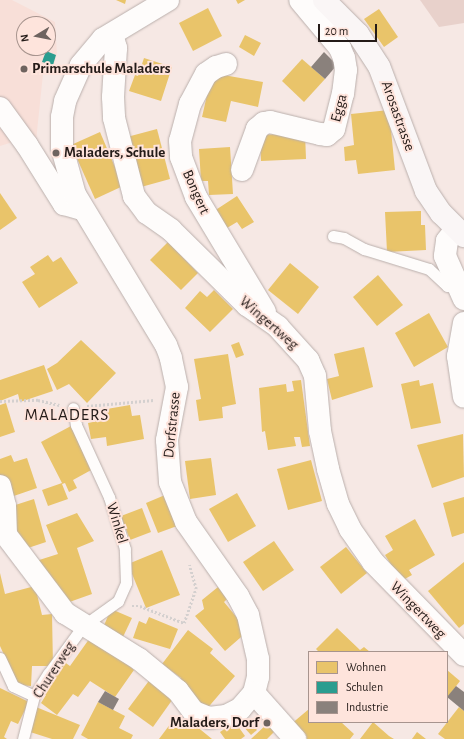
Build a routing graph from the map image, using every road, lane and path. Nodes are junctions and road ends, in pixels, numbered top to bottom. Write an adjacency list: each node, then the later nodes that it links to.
1 (168, 0): 4 (street, Dorfstrasse)
2 (300, 0): 7 (street, Egga)
3 (324, 0): 9 (main road, Arosastrasse)
4 (112, 34): 8 (street, Dorfstrasse); 12 (street, Wingertweg)
5 (226, 64): 12 (street, Bongert)
6 (0, 108): 8 (street)
7 (242, 170)
8 (82, 209): 25 (street, Dorfstrasse)
9 (460, 233): 11 (street)
10 (333, 236): 11 (lane)
11 (462, 293)
12 (271, 321): 23 (street, Wingertweg)
13 (464, 323): 14 (street)
14 (464, 397)
15 (158, 400): 17 (path)
16 (0, 401): 17 (path)
17 (73, 408): 21 (lane, Winkel)
18 (0, 486): 19 (street)
19 (3, 530): 22 (street)
20 (188, 559): 21 (path)
21 (111, 606): 22 (lane, Winkel)
22 (83, 626): 25 (street); 26 (lane, Churerweg)
23 (464, 655)
24 (0, 658): 26 (lane)
25 (254, 693): 28 (street)
26 (34, 696): 27 (lane, Churerweg)
27 (23, 739)
28 (295, 739)

